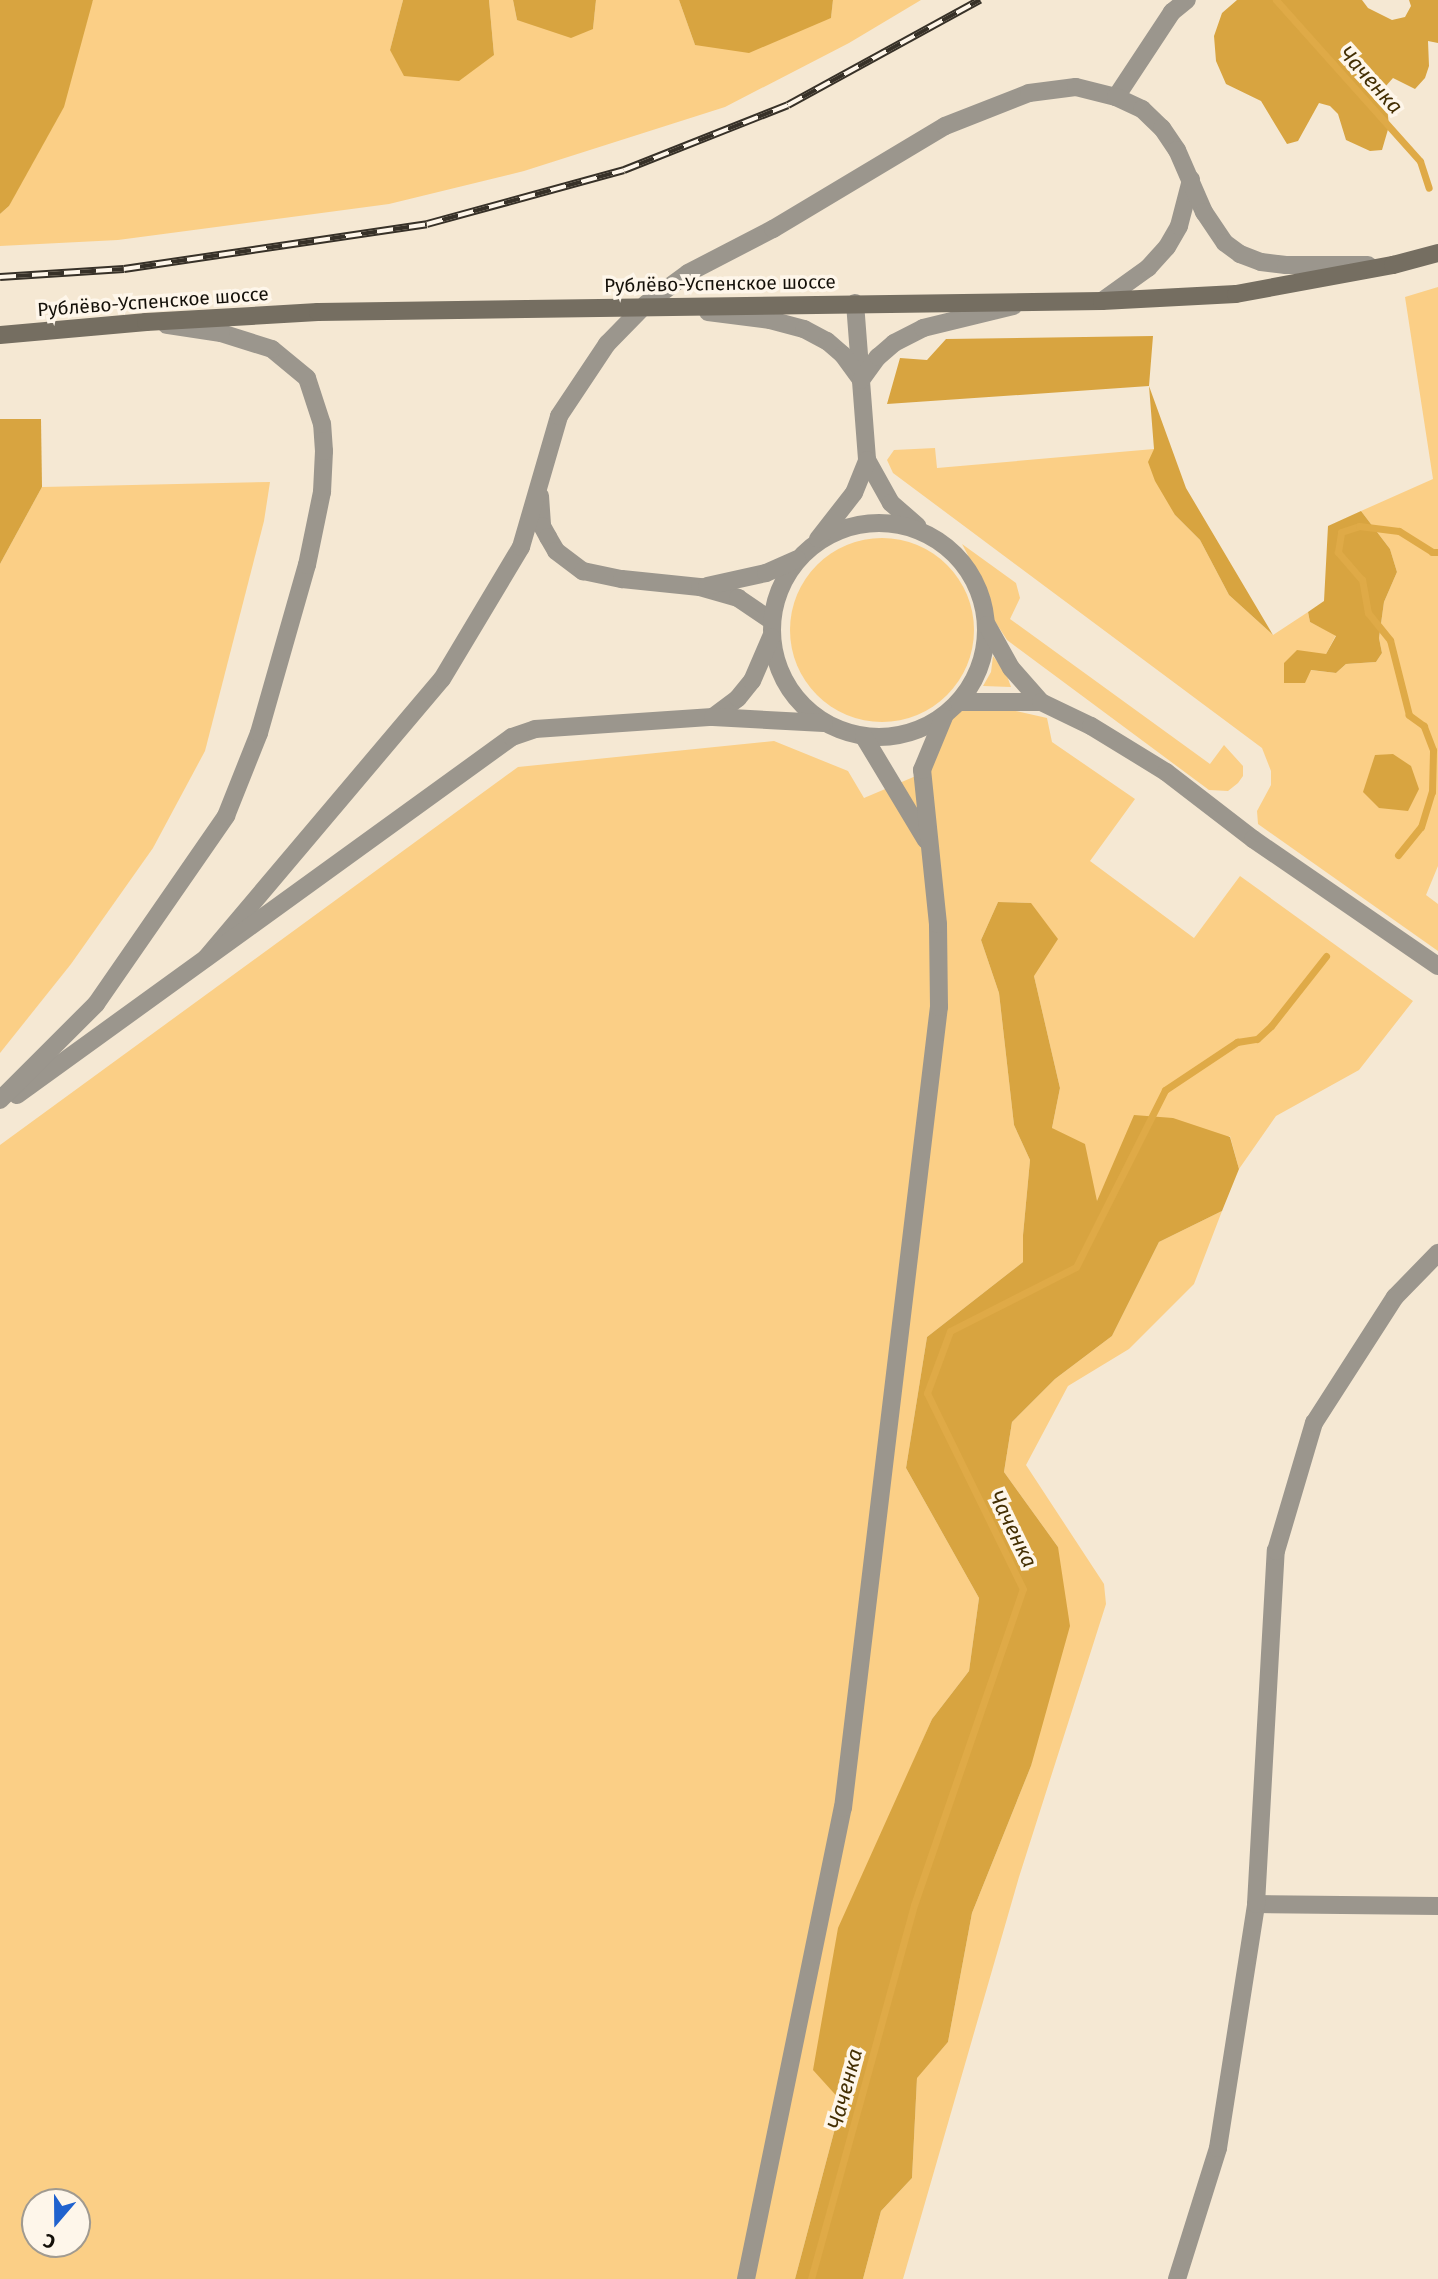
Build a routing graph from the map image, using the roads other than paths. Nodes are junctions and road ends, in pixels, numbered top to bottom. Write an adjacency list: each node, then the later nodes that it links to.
1 (1187, 0): 2 (street)
2 (1116, 97): 3 (street); 14 (street)
3 (1191, 180): 5 (street); 6 (street)
4 (1438, 253): 5 (main road, Рублёво-Успенское шоссе)
5 (1393, 265): 6 (main road, Рублёво-Успенское шоссе)
6 (1102, 301): 7 (main road, Рублёво-Успенское шоссе)
7 (1030, 302): 8 (main road, Рублёво-Успенское шоссе); 12 (street)
8 (855, 303): 9 (main road, Рублёво-Успенское шоссе); 12 (street)
9 (672, 307): 10 (main road, Рублёво-Успенское шоссе); 12 (street)
10 (146, 322): 11 (main road, Рублёво-Успенское шоссе); 30 (street)
11 (0, 335)
12 (861, 380): 13 (street)
13 (867, 460): 15 (street); 16 (street)
14 (540, 485): 18 (street); 28 (street)
15 (934, 538): 16 (street); 19 (street)
16 (814, 544): 17 (street)
17 (799, 559): 18 (street); 20 (street)
18 (700, 587): 20 (street)
19 (986, 625): 21 (street); 22 (street)
20 (771, 629): 23 (street); 25 (street)
21 (959, 702): 22 (street); 24 (street)
22 (1041, 702): 29 (street)
23 (713, 716): 25 (street); 28 (street)
24 (944, 716): 26 (street); 27 (street)
25 (824, 723): 26 (street)
26 (864, 737): 27 (street)
27 (930, 846): 35 (street)
28 (205, 958): 31 (street)
29 (1438, 966)
30 (0, 1100)
31 (0, 1108)
32 (1438, 1253): 33 (street)
33 (1256, 1904): 34 (street); 36 (street)
34 (1438, 1906)
35 (746, 2279)
36 (1177, 2279)

